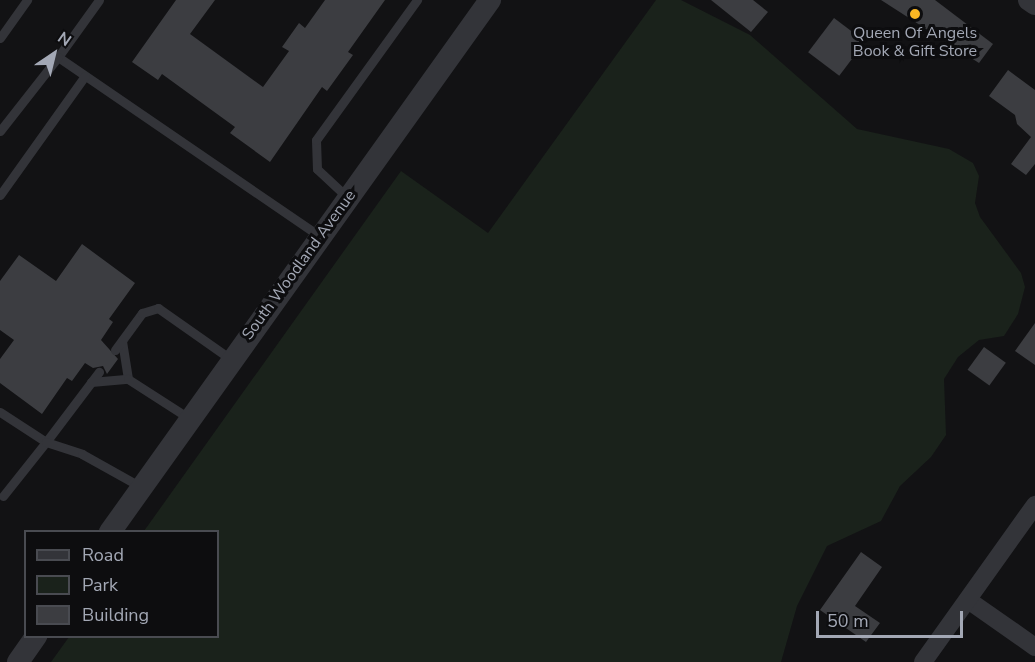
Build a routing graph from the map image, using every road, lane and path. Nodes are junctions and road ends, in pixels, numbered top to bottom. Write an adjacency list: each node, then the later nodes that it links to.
1 (27, 0): 7 (lane)
2 (99, 0): 8 (lane)
3 (417, 0): 12 (lane)
4 (490, 0): 12 (street, South Woodland Avenue)
5 (1029, 0): 6 (street)
6 (1035, 4)
7 (0, 38)
8 (58, 57): 9 (lane); 10 (lane)
9 (85, 75): 11 (lane); 13 (lane)
10 (0, 131)
11 (0, 195)
12 (347, 197): 13 (street, South Woodland Avenue)
13 (319, 236): 16 (street, South Woodland Avenue)
14 (122, 341): 15 (lane); 16 (lane); 18 (lane)
15 (115, 350)
16 (232, 360): 21 (street, South Woodland Avenue)
17 (99, 372): 19 (lane)
18 (128, 379): 19 (lane); 21 (lane)
19 (91, 382): 22 (lane)
20 (0, 412): 22 (lane)
21 (190, 419): 23 (street, South Woodland Avenue)
22 (46, 441): 23 (lane); 24 (lane)
23 (141, 487): 26 (street, South Woodland Avenue)
24 (3, 496)
25 (1035, 505): 27 (street)
26 (111, 530)
27 (968, 600): 29 (street); 31 (street)
28 (35, 638): 30 (street)
29 (1035, 647)
30 (18, 662)
31 (923, 662)

